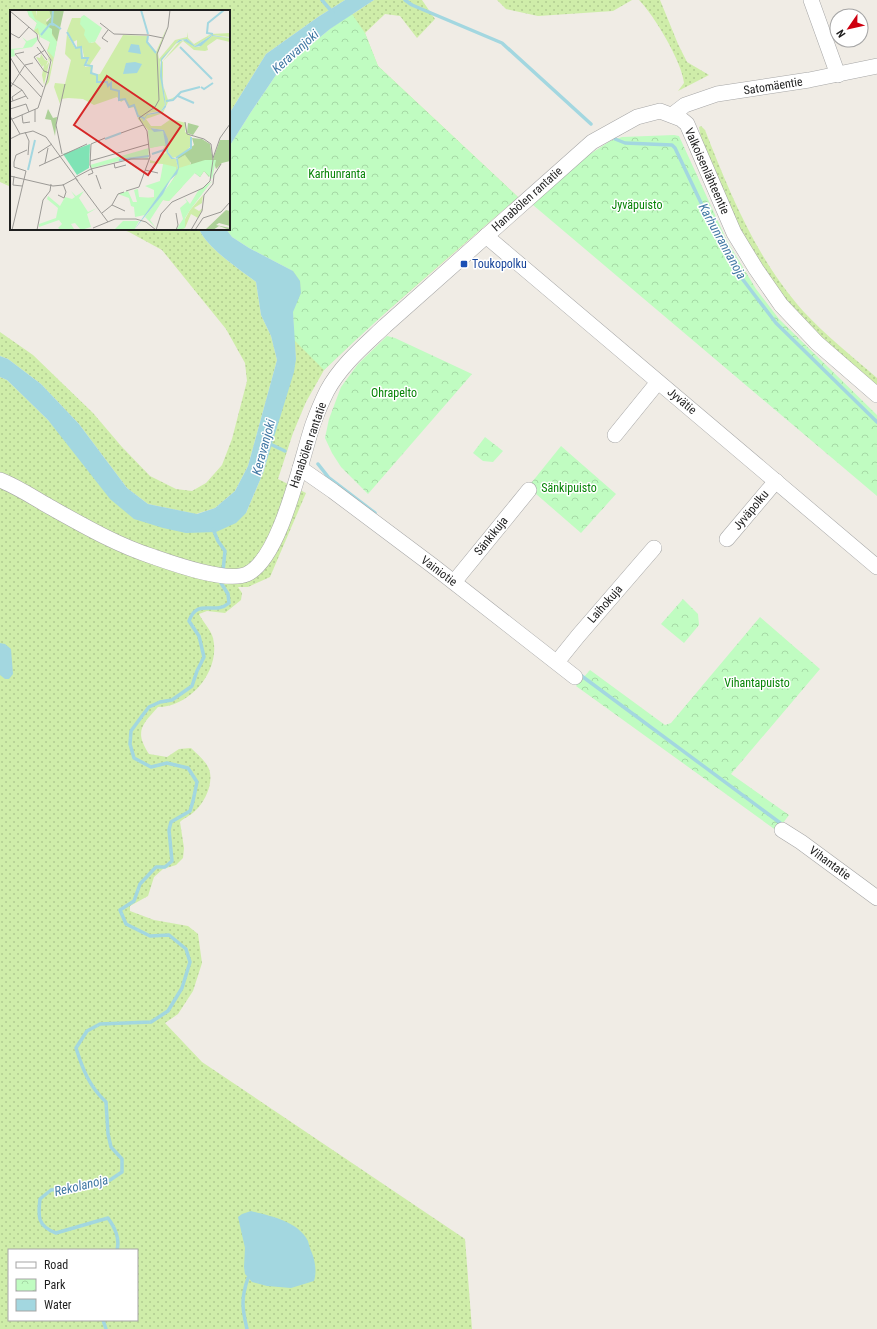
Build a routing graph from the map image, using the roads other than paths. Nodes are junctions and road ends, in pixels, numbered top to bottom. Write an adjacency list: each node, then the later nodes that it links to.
1 (811, 0): 3 (street)
2 (877, 66): 3 (street, Satomäentie)
3 (838, 75): 4 (street, Satomäentie)
4 (672, 115): 5 (street, Hanabölen rantatie); 7 (street, Valkoisenlähteentie)
5 (486, 236): 6 (street, Jyvätie); 9 (street, Hanabölen rantatie)
6 (658, 382): 8 (street); 11 (street, Jyvätie)
7 (877, 395)
8 (615, 435)
9 (300, 468): 10 (street, Hanabölen rantatie); 16 (street, Vainiotie)
10 (0, 480)
11 (776, 481): 13 (street, Jyväpolku); 15 (street, Jyvätie)
12 (529, 490): 16 (street, Sänkikuja)
13 (727, 539)
14 (654, 548): 17 (street, Laihokuja)
15 (877, 567)
16 (454, 582): 17 (street, Vainiotie)
17 (557, 662): 18 (street, Vainiotie)
18 (575, 677)
19 (782, 830): 20 (street, Vihantatie)
20 (877, 898)

